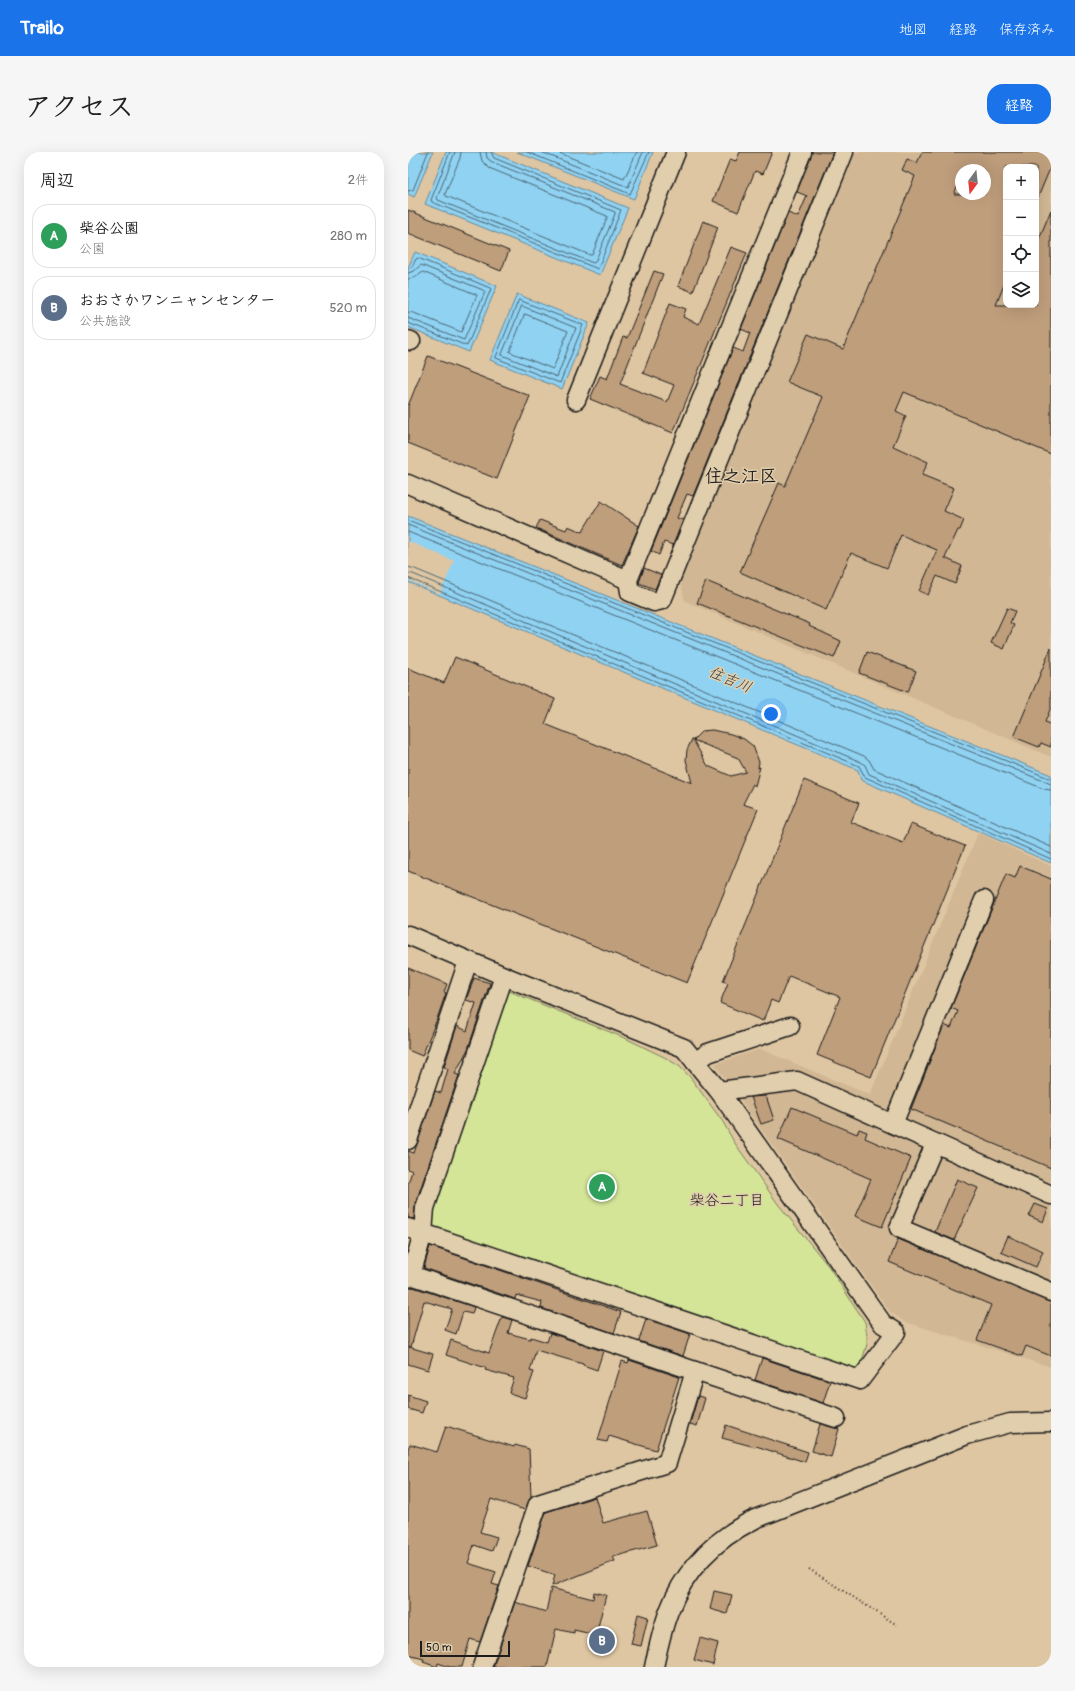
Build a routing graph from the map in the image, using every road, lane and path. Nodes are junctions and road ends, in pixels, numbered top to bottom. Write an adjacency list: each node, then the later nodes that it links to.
1 (676, 152): 4 (street)
2 (802, 152): 6 (street)
3 (844, 152): 6 (street)
4 (576, 400)
5 (408, 484): 6 (street)
6 (628, 580)
7 (984, 900): 14 (street)
8 (408, 935): 9 (street)
9 (468, 961): 10 (street); 15 (street)
10 (504, 976): 12 (street); 18 (street)
11 (790, 1026): 12 (street)
12 (695, 1062): 13 (street)
13 (719, 1091): 14 (street); 18 (street)
14 (892, 1124): 16 (street)
15 (408, 1140)
16 (935, 1144): 17 (street); 20 (street)
17 (1051, 1196)
18 (416, 1231): 19 (street)
19 (409, 1276): 21 (street)
20 (1051, 1292)
21 (695, 1371): 22 (street); 26 (street)
22 (836, 1418)
23 (1051, 1422): 27 (street)
24 (808, 1569): 25 (path)
25 (897, 1625)
26 (482, 1667)
27 (654, 1667)

